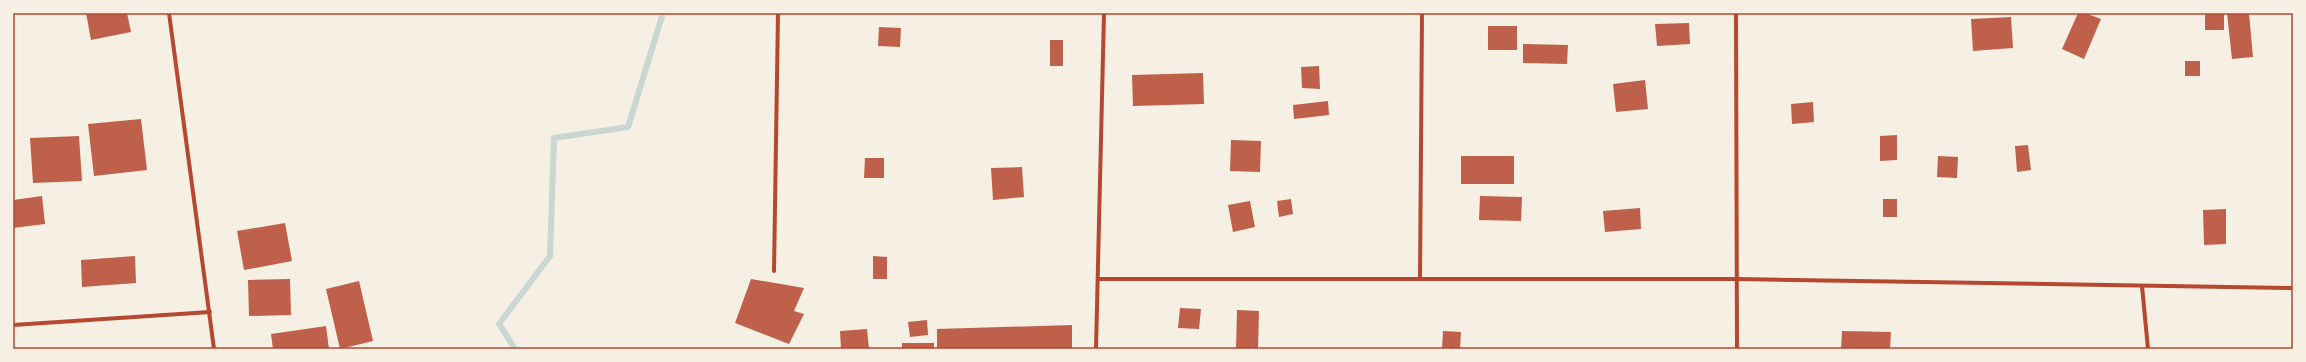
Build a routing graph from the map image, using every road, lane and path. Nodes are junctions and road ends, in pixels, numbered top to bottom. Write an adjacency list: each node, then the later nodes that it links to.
1 (169, 13): 12 (street)
2 (778, 13): 6 (street)
3 (1104, 13): 7 (street)
4 (1422, 13): 8 (street)
5 (1736, 13): 9 (street)
6 (774, 271)
7 (1098, 279): 8 (street); 15 (street)
8 (1420, 279): 9 (street)
9 (1738, 279): 10 (street); 16 (street)
10 (2142, 286): 11 (street); 17 (street)
11 (2293, 288)
12 (210, 312): 13 (street); 14 (street)
13 (13, 325)
14 (214, 349)
15 (1096, 349)
16 (1737, 349)
17 (2148, 349)

